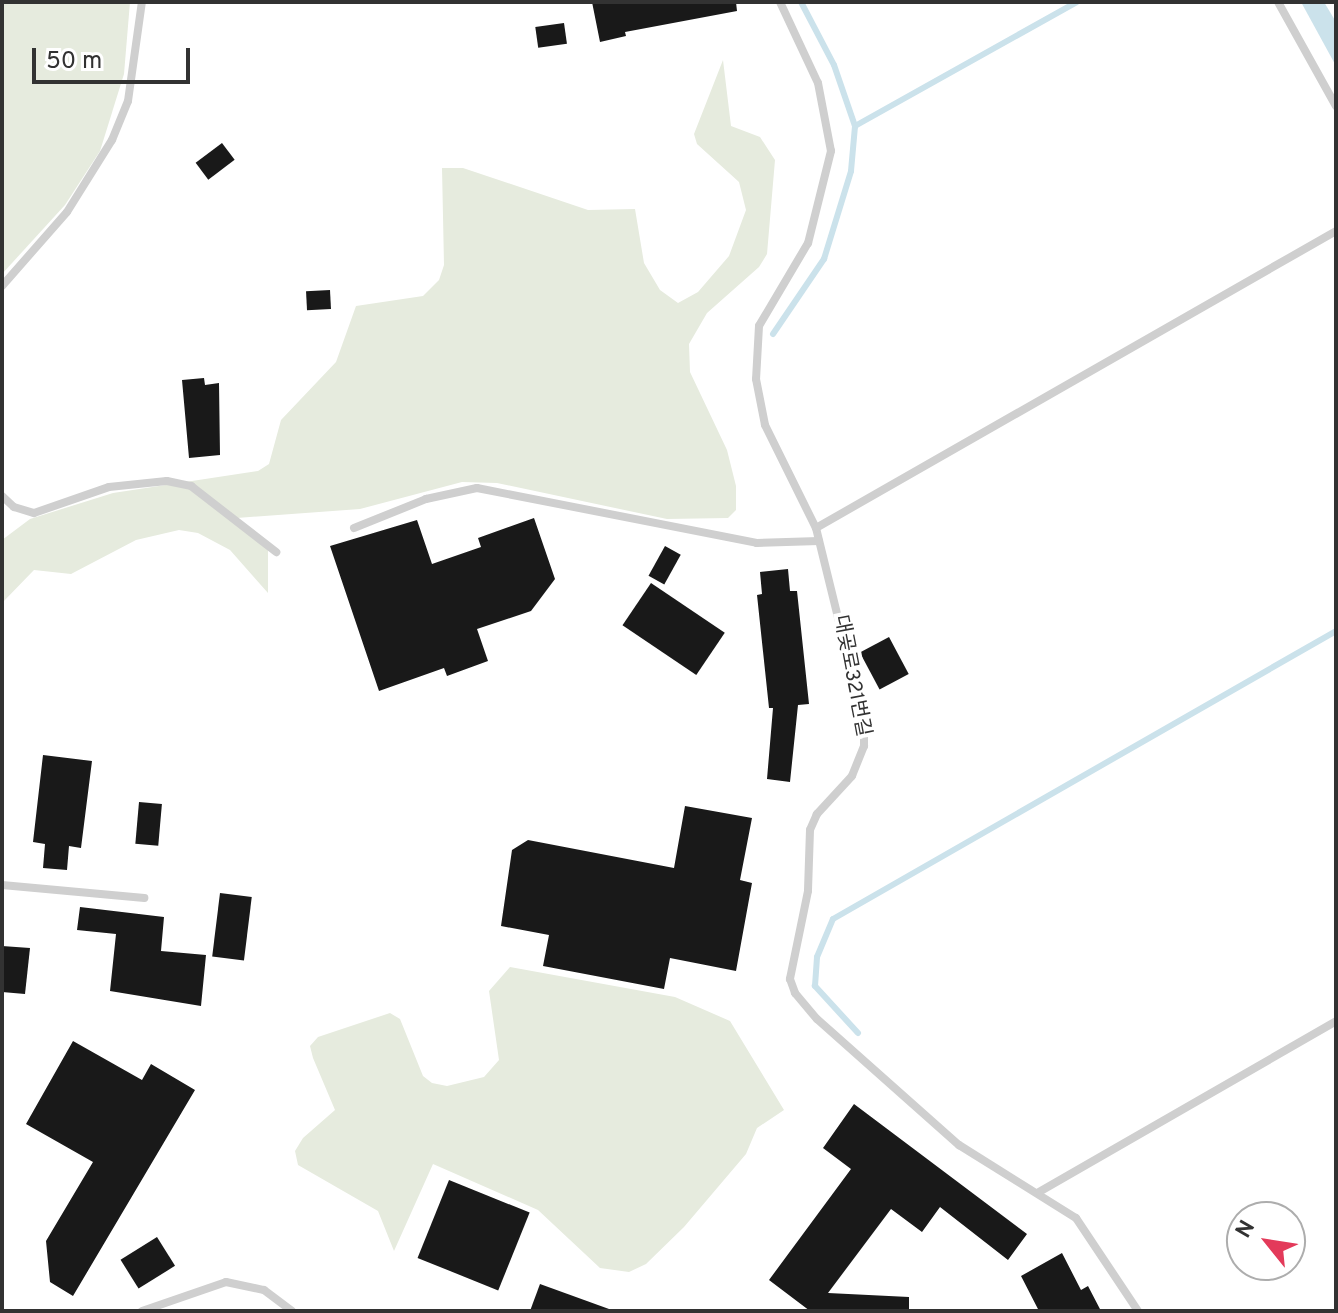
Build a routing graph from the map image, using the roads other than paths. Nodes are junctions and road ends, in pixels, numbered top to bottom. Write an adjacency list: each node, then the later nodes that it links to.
1 (142, 2): 6 (lane)
2 (780, 2): 9 (lane, 대곶로321번길)
3 (1278, 2): 4 (lane)
4 (1336, 106)
5 (1336, 231): 9 (lane)
6 (2, 286)
7 (2, 496): 11 (lane)
8 (354, 528): 10 (lane)
9 (816, 528): 10 (lane, 대곶로321번길)
10 (819, 541): 15 (lane, 대곶로321번길)
11 (276, 552)
12 (2, 885): 13 (lane)
13 (144, 898)
14 (1336, 1021): 15 (lane)
15 (1039, 1192): 18 (lane, 대곶로321번길)
16 (142, 1311): 17 (lane)
17 (292, 1311)
18 (1138, 1311)

